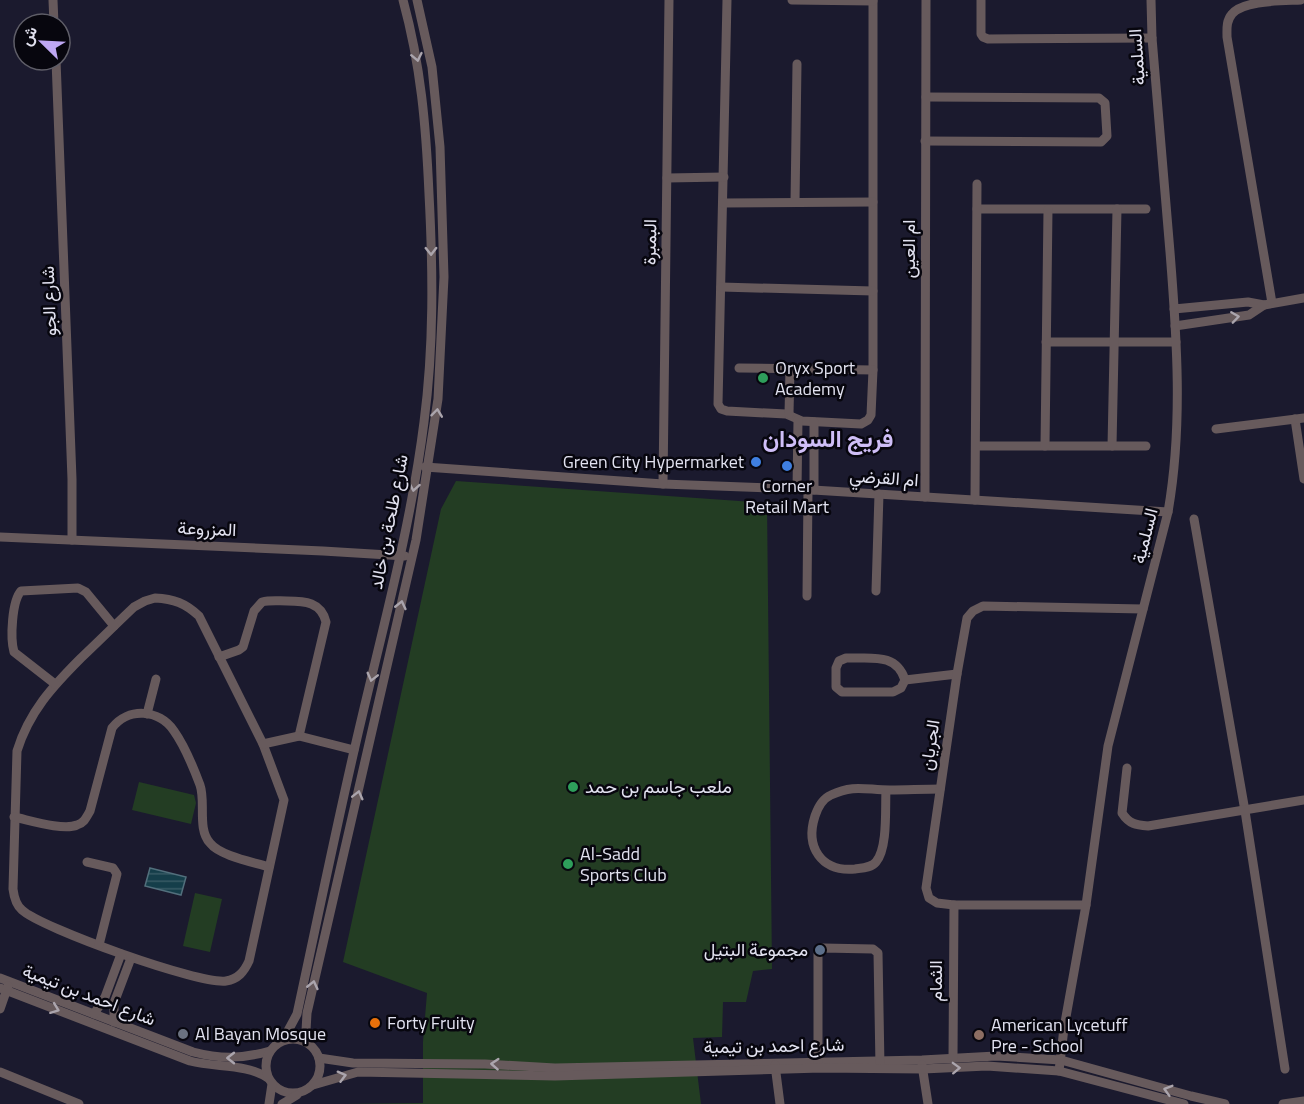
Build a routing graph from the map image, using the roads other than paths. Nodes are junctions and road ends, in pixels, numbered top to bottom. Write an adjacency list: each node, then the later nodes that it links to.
1 (403, 0): 47 (street, شارع طلحة بن خالد, one-way to 47)
2 (417, 0): 48 (street, شارع طلحة بن خالد, one-way to 2)
3 (669, 0): 17 (street, البمبرة)
4 (727, 0): 16 (street)
5 (792, 0): 6 (street)
6 (873, 0): 20 (street)
7 (926, 0): 14 (street, ام العين)
8 (981, 0): 11 (street)
9 (1151, 0): 11 (street, السلمية)
10 (1301, 0): 29 (street)
11 (1152, 38): 30 (street, السلمية)
12 (797, 64): 19 (street)
13 (56, 72): 59 (street, شارع الجو)
14 (926, 97): 15 (street, ام العين); 15 (street)
15 (925, 141): 54 (street, ام العين)
16 (724, 177): 17 (street); 21 (street)
17 (667, 178): 50 (street, البمبرة)
18 (977, 184): 22 (street)
19 (795, 202): 20 (street); 21 (street)
20 (873, 202): 27 (street)
21 (723, 203): 26 (street)
22 (977, 209): 25 (street); 43 (street)
23 (1117, 209): 24 (street); 25 (street); 33 (street)
24 (1146, 209)
25 (1048, 210): 32 (street)
26 (721, 287): 27 (street); 38 (street)
27 (873, 291): 37 (street)
28 (1304, 298): 29 (street)
29 (1268, 304): 30 (street); 31 (street, one-way to 29)
30 (1174, 309): 31 (street, السلمية)
31 (1175, 326): 34 (street, السلمية)
32 (1046, 342): 33 (street); 44 (street)
33 (1114, 342): 34 (street); 45 (street)
34 (1176, 342): 56 (street, السلمية)
35 (739, 368): 36 (street)
36 (790, 369): 37 (street); 38 (street)
37 (873, 370): 41 (street)
38 (789, 414): 40 (street)
39 (1299, 419): 42 (street); 49 (street)
40 (798, 420): 41 (street); 51 (street)
41 (814, 423): 52 (street)
42 (1216, 429)
43 (976, 446): 44 (street); 55 (street)
44 (1045, 446): 45 (street)
45 (1112, 446): 46 (street)
46 (1146, 446)
47 (418, 466): 48 (street, ام القرضي); 60 (street, شارع طلحة بن خالد, one-way to 60)
48 (428, 468): 50 (street, ام القرضي); 61 (street, شارع طلحة بن خالد)
49 (1304, 479)
50 (663, 484): 51 (street, ام القرضي)
51 (797, 489): 52 (street, ام القرضي)
52 (811, 490): 53 (street, ام القرضي); 63 (street)
53 (879, 494): 54 (street, ام القرضي); 62 (street)
54 (925, 497): 55 (street, ام القرضي)
55 (975, 500): 56 (street, ام القرضي)
56 (1168, 512): 64 (street, السلمية)
57 (1194, 519): 79 (street)
58 (0, 537): 59 (street, المزروعة)
59 (72, 540): 60 (street, المزروعة)
60 (400, 555): 61 (street, المزروعة); 74 (street, شارع طلحة بن خالد, one-way to 74)
61 (412, 558): 94 (street, شارع طلحة بن خالد, one-way to 61)
62 (876, 591)
63 (807, 596)
64 (1143, 609): 67 (street, الجريان); 84 (street, السلمية)
65 (114, 626): 66 (street); 70 (street); 70 (street)
66 (219, 657): 72 (street); 73 (street)
67 (957, 674): 69 (street); 76 (street, الجريان)
68 (156, 679): 71 (street)
69 (905, 680): 69 (street)
70 (55, 684): 80 (street)
71 (147, 714): 80 (street); 82 (street)
72 (299, 735): 73 (street); 74 (street)
73 (263, 744): 82 (street)
74 (354, 750): 93 (street, شارع طلحة بن خالد)
75 (1127, 768): 79 (street)
76 (940, 789): 77 (street); 83 (street, الجريان)
77 (886, 790): 77 (street)
78 (1304, 801): 79 (street)
79 (1245, 811): 103 (street)
80 (14, 817): 85 (street)
81 (87, 862): 85 (street)
82 (269, 867): 87 (street)
83 (954, 905): 84 (street, الجريان); 97 (street, الثمام)
84 (1086, 905): 98 (street, السلمية)
85 (99, 945): 86 (street)
86 (121, 954): 87 (street); 89 (street)
87 (131, 957): 89 (street)
88 (4, 984): 90 (street); 91 (street, شارع احمد بن تيمية); 106 (street, شارع احمد بن تيمية, one-way to 106)
89 (113, 991): 91 (street); 92 (street)
90 (0, 1010)
91 (94, 1014): 92 (street, شارع احمد بن تيمية)
92 (114, 1022): 95 (street, شارع احمد بن تيمية, one-way to 92)
93 (283, 1040): 94 (street); 95 (street)
94 (308, 1042): 96 (street)
95 (270, 1051): 106 (street)
96 (319, 1058): 102 (street, شارع احمد بن تيمية, one-way to 96); 107 (street)
97 (953, 1058): 98 (street, شارع احمد بن تيمية); 100 (street, شارع احمد بن تيمية)
98 (1061, 1060): 104 (street, السلمية); 116 (street, شارع احمد بن تيمية, one-way to 98)
99 (818, 1061): 101 (street, شارع احمد بن تيمية); 101 (street); 102 (street, شارع احمد بن تيمية)
100 (922, 1064): 101 (street, شارع احمد بن تيمية); 104 (street, شارع احمد بن تيمية, one-way to 104); 114 (street)
101 (880, 1065): 102 (street, شارع احمد بن تيمية)
102 (775, 1066): 107 (street, شارع احمد بن تيمية, one-way to 102); 113 (street)
103 (1285, 1069)
104 (1059, 1071): 115 (street, شارع احمد بن تيمية)
105 (0, 1072): 110 (street)
106 (270, 1081): 108 (street); 111 (street)
107 (313, 1085): 108 (street)
108 (303, 1091): 112 (street)
109 (1304, 1101): 117 (street)
110 (79, 1104)
111 (269, 1104)
112 (282, 1104)
113 (780, 1104)
114 (928, 1104)
115 (1184, 1104)
116 (1225, 1104)
117 (1283, 1104)

